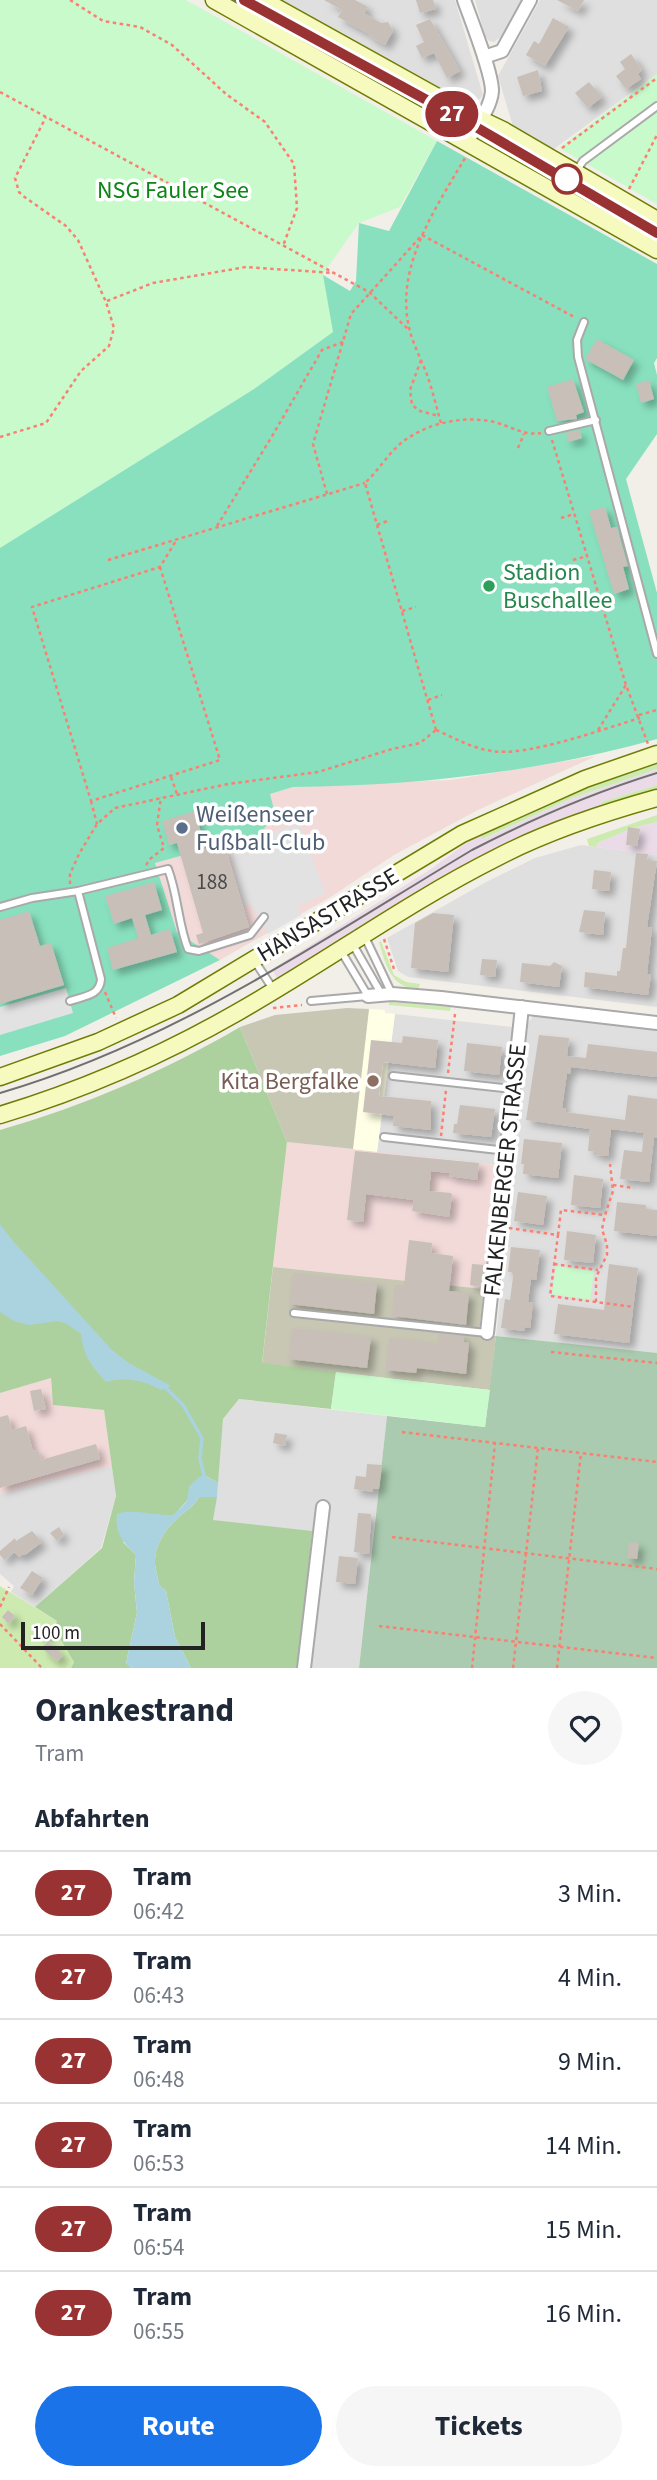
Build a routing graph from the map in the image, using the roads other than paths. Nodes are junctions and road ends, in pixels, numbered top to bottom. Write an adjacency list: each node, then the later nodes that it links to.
1 (214, 0): 8 (main road)
2 (263, 0): 7 (main road)
3 (464, 0): 5 (street)
4 (530, 0): 5 (street)
5 (484, 57): 7 (street)
6 (657, 106): 9 (lane)
7 (481, 118): 8 (street); 9 (main road)
8 (467, 148): 11 (main road)
9 (575, 172): 10 (main road)
10 (657, 220)
11 (657, 250)
12 (584, 322): 13 (lane)
13 (596, 420): 14 (lane); 15 (lane)
14 (549, 431)
15 (657, 654)
16 (657, 754): 22 (main road, HANSASTRASSE)
17 (657, 798): 21 (main road, HANSASTRASSE)
18 (75, 892): 19 (lane); 20 (lane); 26 (lane)
19 (0, 908)
20 (264, 918)
21 (352, 942): 23 (main road, HANSASTRASSE); 24 (lane); 24 (lane); 25 (lane)
22 (254, 960): 23 (lane); 31 (main road, HANSASTRASSE)
23 (274, 990): 33 (main road, HANSASTRASSE)
24 (387, 994): 25 (street); 28 (street)
25 (368, 996): 27 (lane)
26 (70, 1001)
27 (311, 1001)
28 (522, 1007): 29 (street); 32 (street, FALKENBERGER STRASSE)
29 (657, 1023)
30 (393, 1076): 32 (lane)
31 (0, 1077)
32 (513, 1089): 35 (street, FALKENBERGER STRASSE)
33 (0, 1115)
34 (384, 1137): 35 (lane)
35 (507, 1151): 37 (street, FALKENBERGER STRASSE)
36 (294, 1313): 37 (lane)
37 (487, 1333)
38 (323, 1507): 39 (street)
39 (304, 1668)

